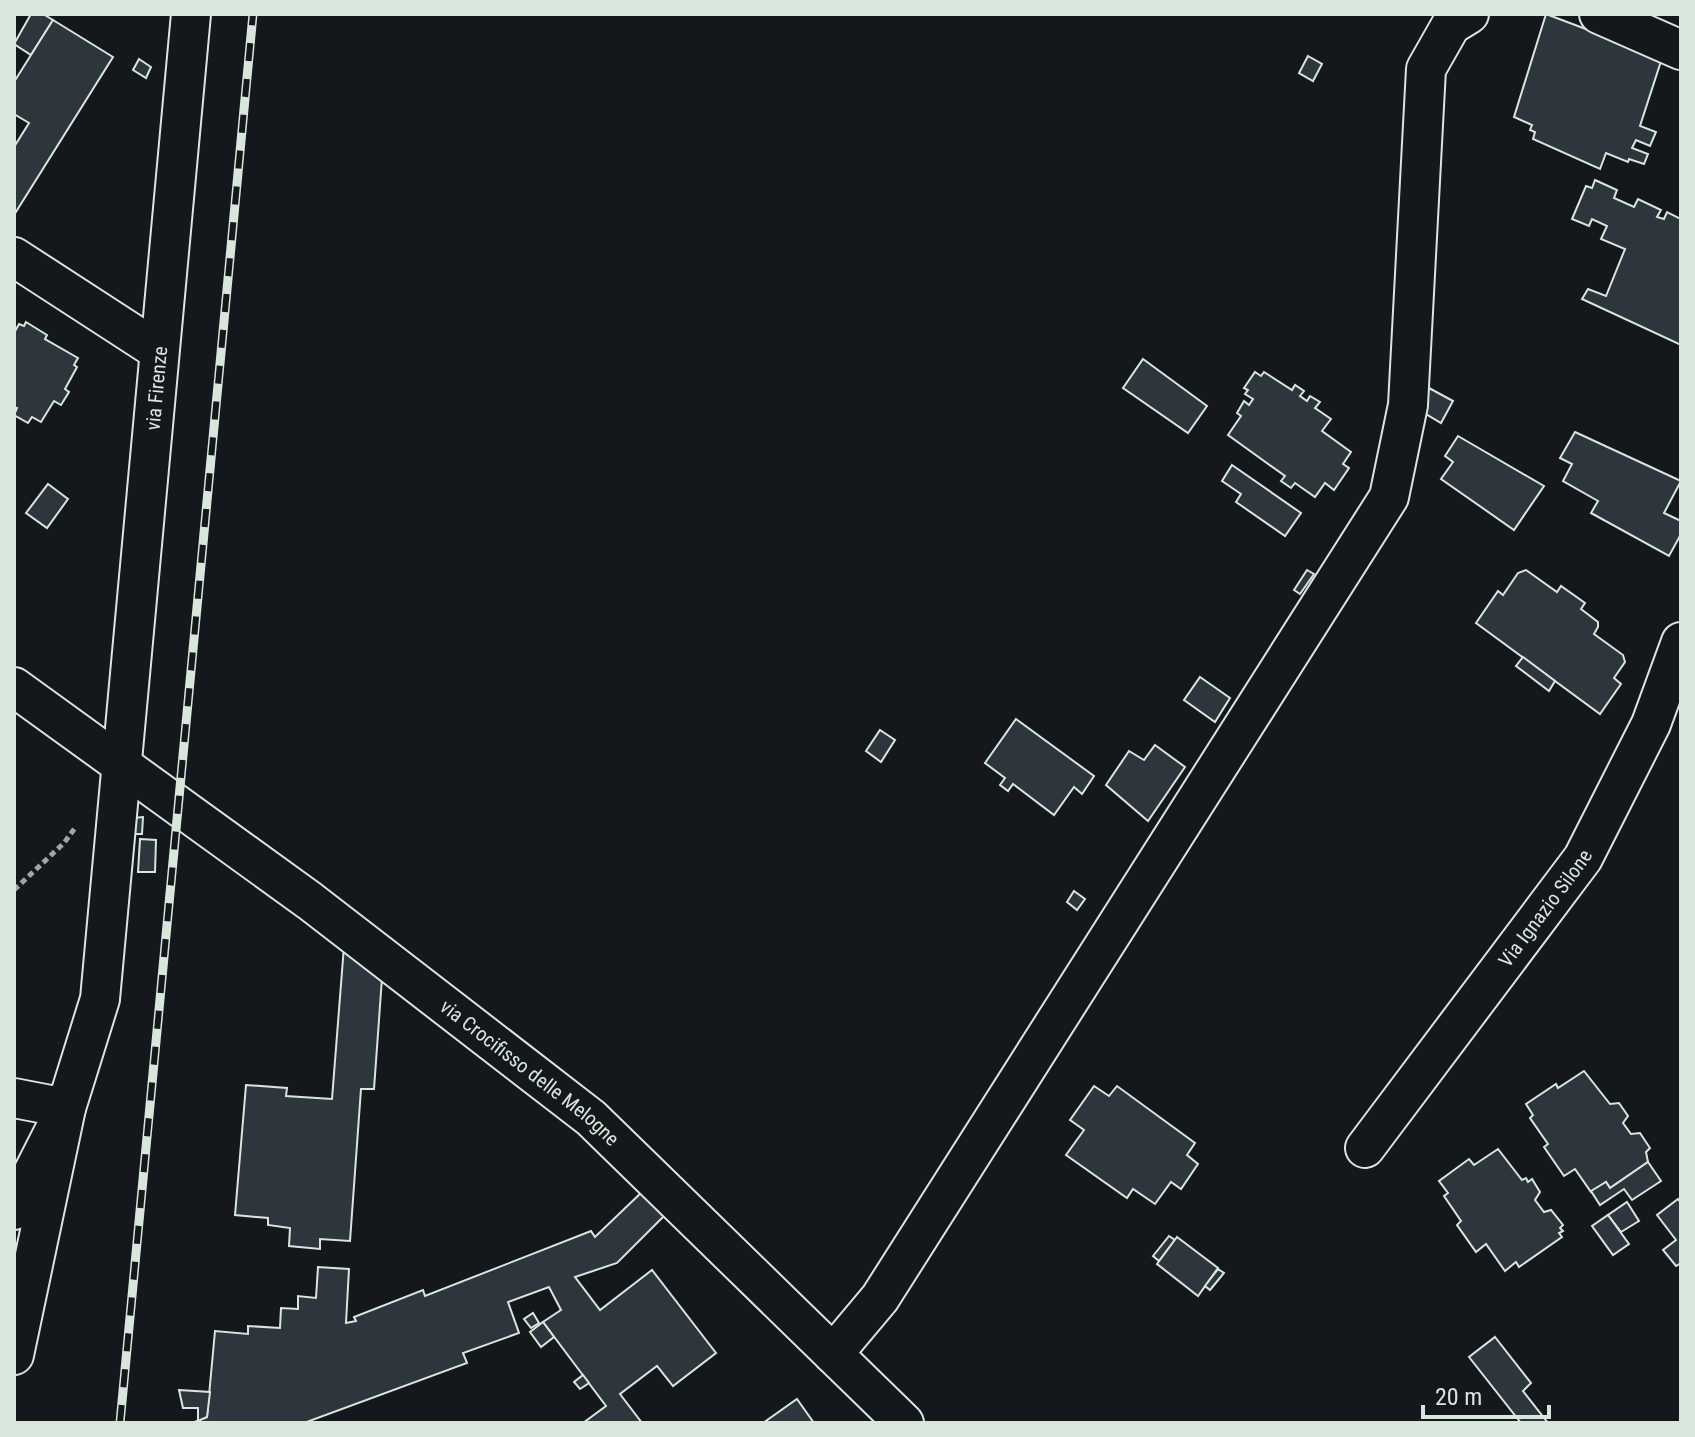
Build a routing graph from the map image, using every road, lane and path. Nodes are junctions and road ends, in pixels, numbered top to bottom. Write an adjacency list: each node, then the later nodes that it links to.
1 (191, 14): 6 (street, via Firenze)
2 (1469, 14): 16 (street)
3 (1599, 14): 4 (street)
4 (1681, 50)
5 (14, 257): 6 (street)
6 (159, 351): 9 (street, via Firenze)
7 (1681, 642): 14 (street, Via Ignazio Silone)
8 (14, 687): 9 (street, via Crocifisso delle Melogne)
9 (121, 764): 13 (street, via Firenze); 16 (street, via Crocifisso delle Melogne)
10 (80, 820): 11 (path)
11 (14, 890)
12 (14, 1098): 13 (street)
13 (66, 1108): 15 (street); 17 (street)
14 (1365, 1148)
15 (14, 1210)
16 (833, 1354): 18 (street, via Crocifisso delle Melogne)
17 (14, 1355)
18 (904, 1423)

